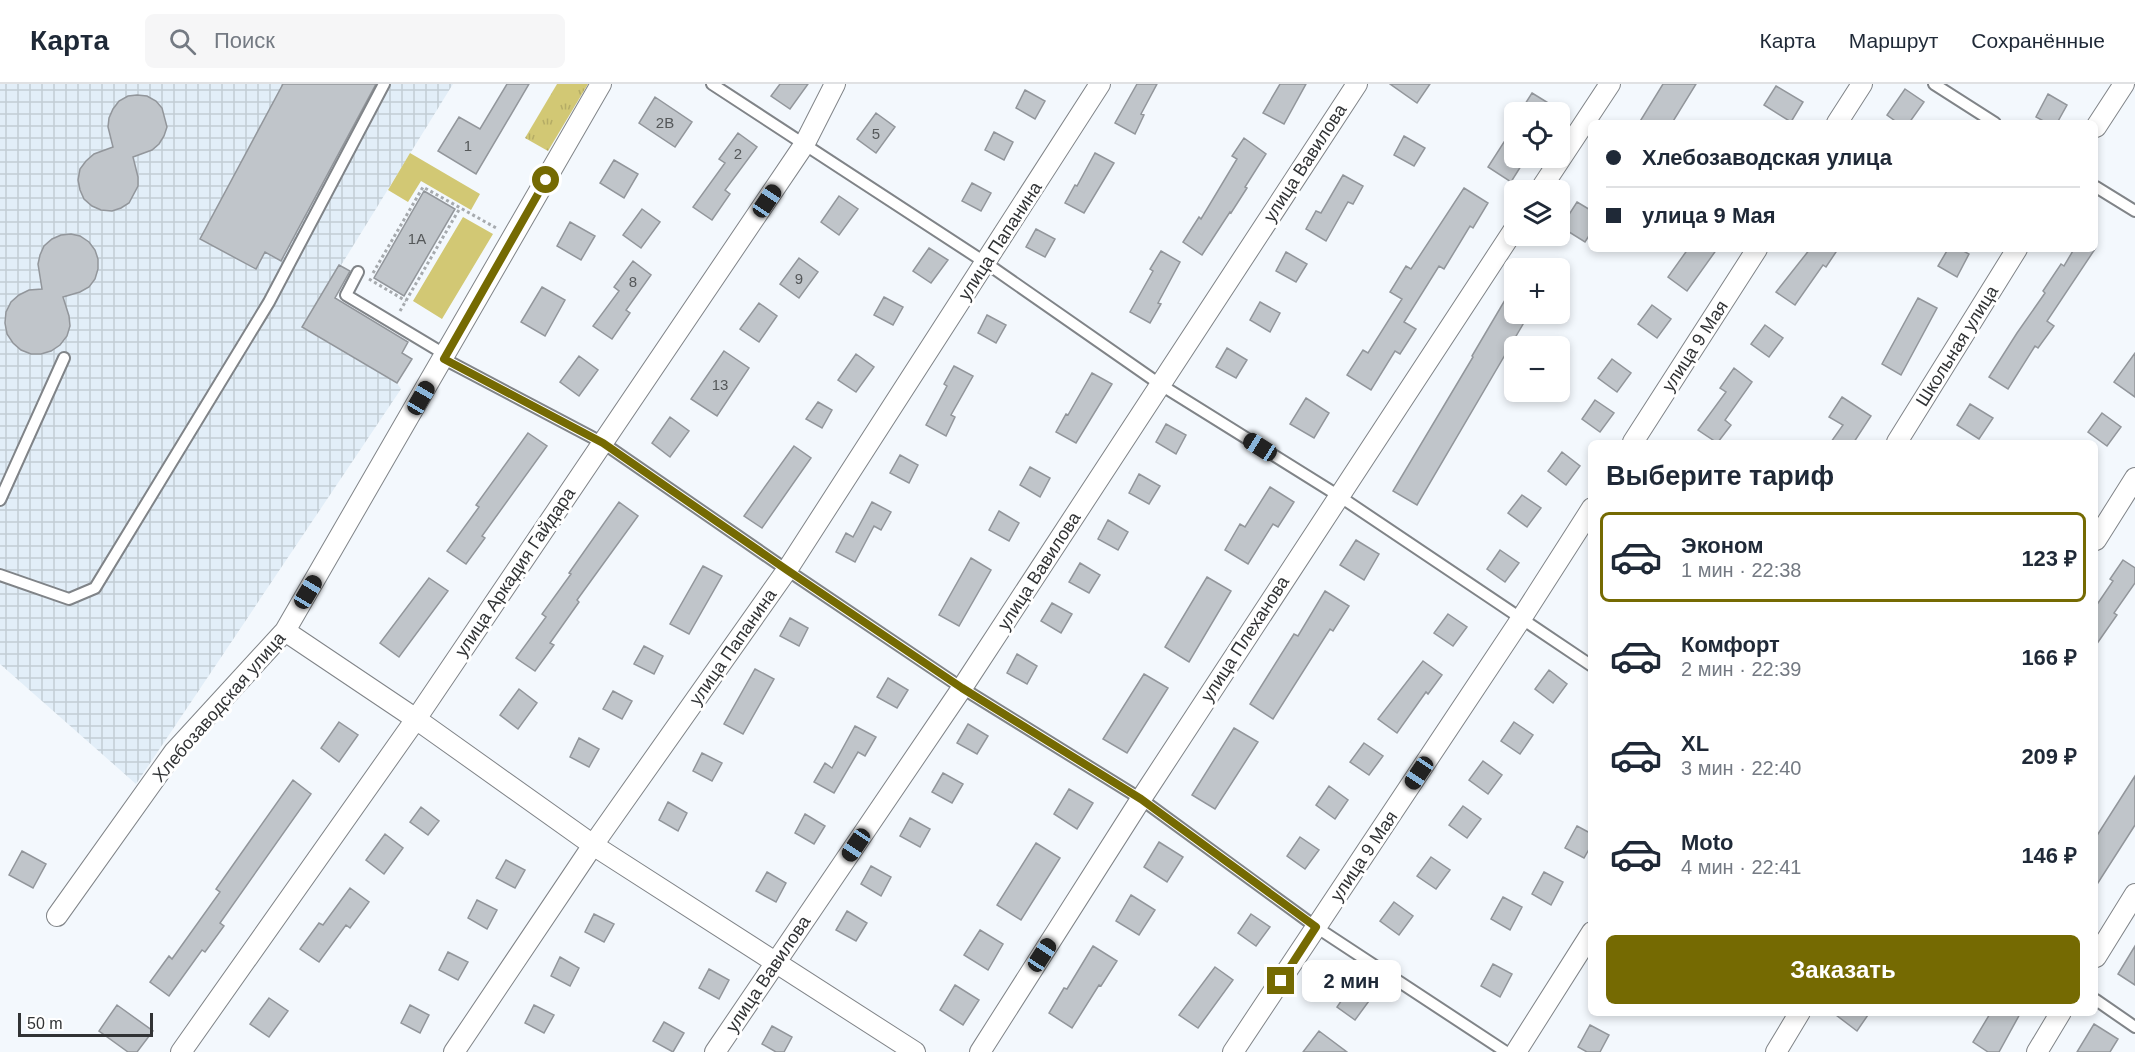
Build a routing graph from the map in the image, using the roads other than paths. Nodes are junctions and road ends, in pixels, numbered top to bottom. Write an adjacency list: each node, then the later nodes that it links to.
1 (384, 84): 35 (lane)
2 (601, 84): 23 (street, Хлебозаводская улица)
3 (712, 84): 14 (lane)
4 (835, 84): 14 (street, улица Аркадия Гайдара)
5 (1100, 84): 21 (street, улица Папанина)
6 (1357, 84): 25 (street, улица Вавилова)
7 (1610, 84): 15 (street)
8 (1862, 84): 11 (street)
9 (1934, 84): 12 (lane)
10 (2124, 84): 13 (street)
11 (1839, 120)
12 (1990, 120)
13 (2098, 124)
14 (804, 145): 21 (lane); 28 (street, улица Аркадия Гайдара)
15 (1547, 180)
16 (2098, 188): 17 (lane)
17 (2135, 211)
18 (1504, 245): 30 (street, улица Плеханова)
19 (1755, 252): 26 (street, улица 9 Мая)
20 (2015, 252): 27 (street, Школьная улица)
21 (986, 263): 25 (lane); 34 (street, улица Папанина)
22 (358, 272): 23 (lane)
23 (445, 357): 28 (lane); 37 (street, Хлебозаводская улица)
24 (64, 358): 31 (lane)
25 (1161, 386): 30 (lane); 39 (street, улица Вавилова)
26 (1634, 440)
27 (1898, 440)
28 (603, 443): 34 (lane); 40 (street, улица Аркадия Гайдара)
29 (2135, 478): 33 (street)
30 (1339, 496): 36 (lane); 41 (street, улица Плеханова)
31 (0, 500)
32 (1588, 514): 36 (street, улица 9 Мая)
33 (2098, 537)
34 (787, 570): 39 (lane); 42 (street, улица Папанина)
35 (0, 575)
36 (1521, 619): 38 (lane); 45 (street, улица 9 Мая)
37 (285, 631): 40 (street); 44 (street, Хлебозаводская улица)
38 (1588, 663)
39 (962, 688): 41 (lane); 48 (street, улица Вавилова)
40 (416, 719): 42 (street); 53 (street, улица Аркадия Гайдара)
41 (1141, 799): 45 (lane); 57 (street, улица Плеханова)
42 (593, 845): 48 (street); 54 (street, улица Папанина)
43 (2135, 894): 47 (street)
44 (57, 916)
45 (1316, 927): 58 (street, улица 9 Мая); 59 (lane)
46 (1588, 938): 60 (street)
47 (2098, 954)
48 (776, 963): 55 (street, улица Вавилова); 56 (street)
49 (2098, 1001): 52 (lane)
50 (1798, 1016): 61 (street)
51 (2059, 1016): 62 (street)
52 (2135, 1027)
53 (181, 1052)
54 (454, 1052)
55 (715, 1052)
56 (915, 1052)
57 (980, 1052)
58 (1233, 1052)
59 (1506, 1052)
60 (1516, 1052)
61 (1776, 1052)
62 (2037, 1052)

